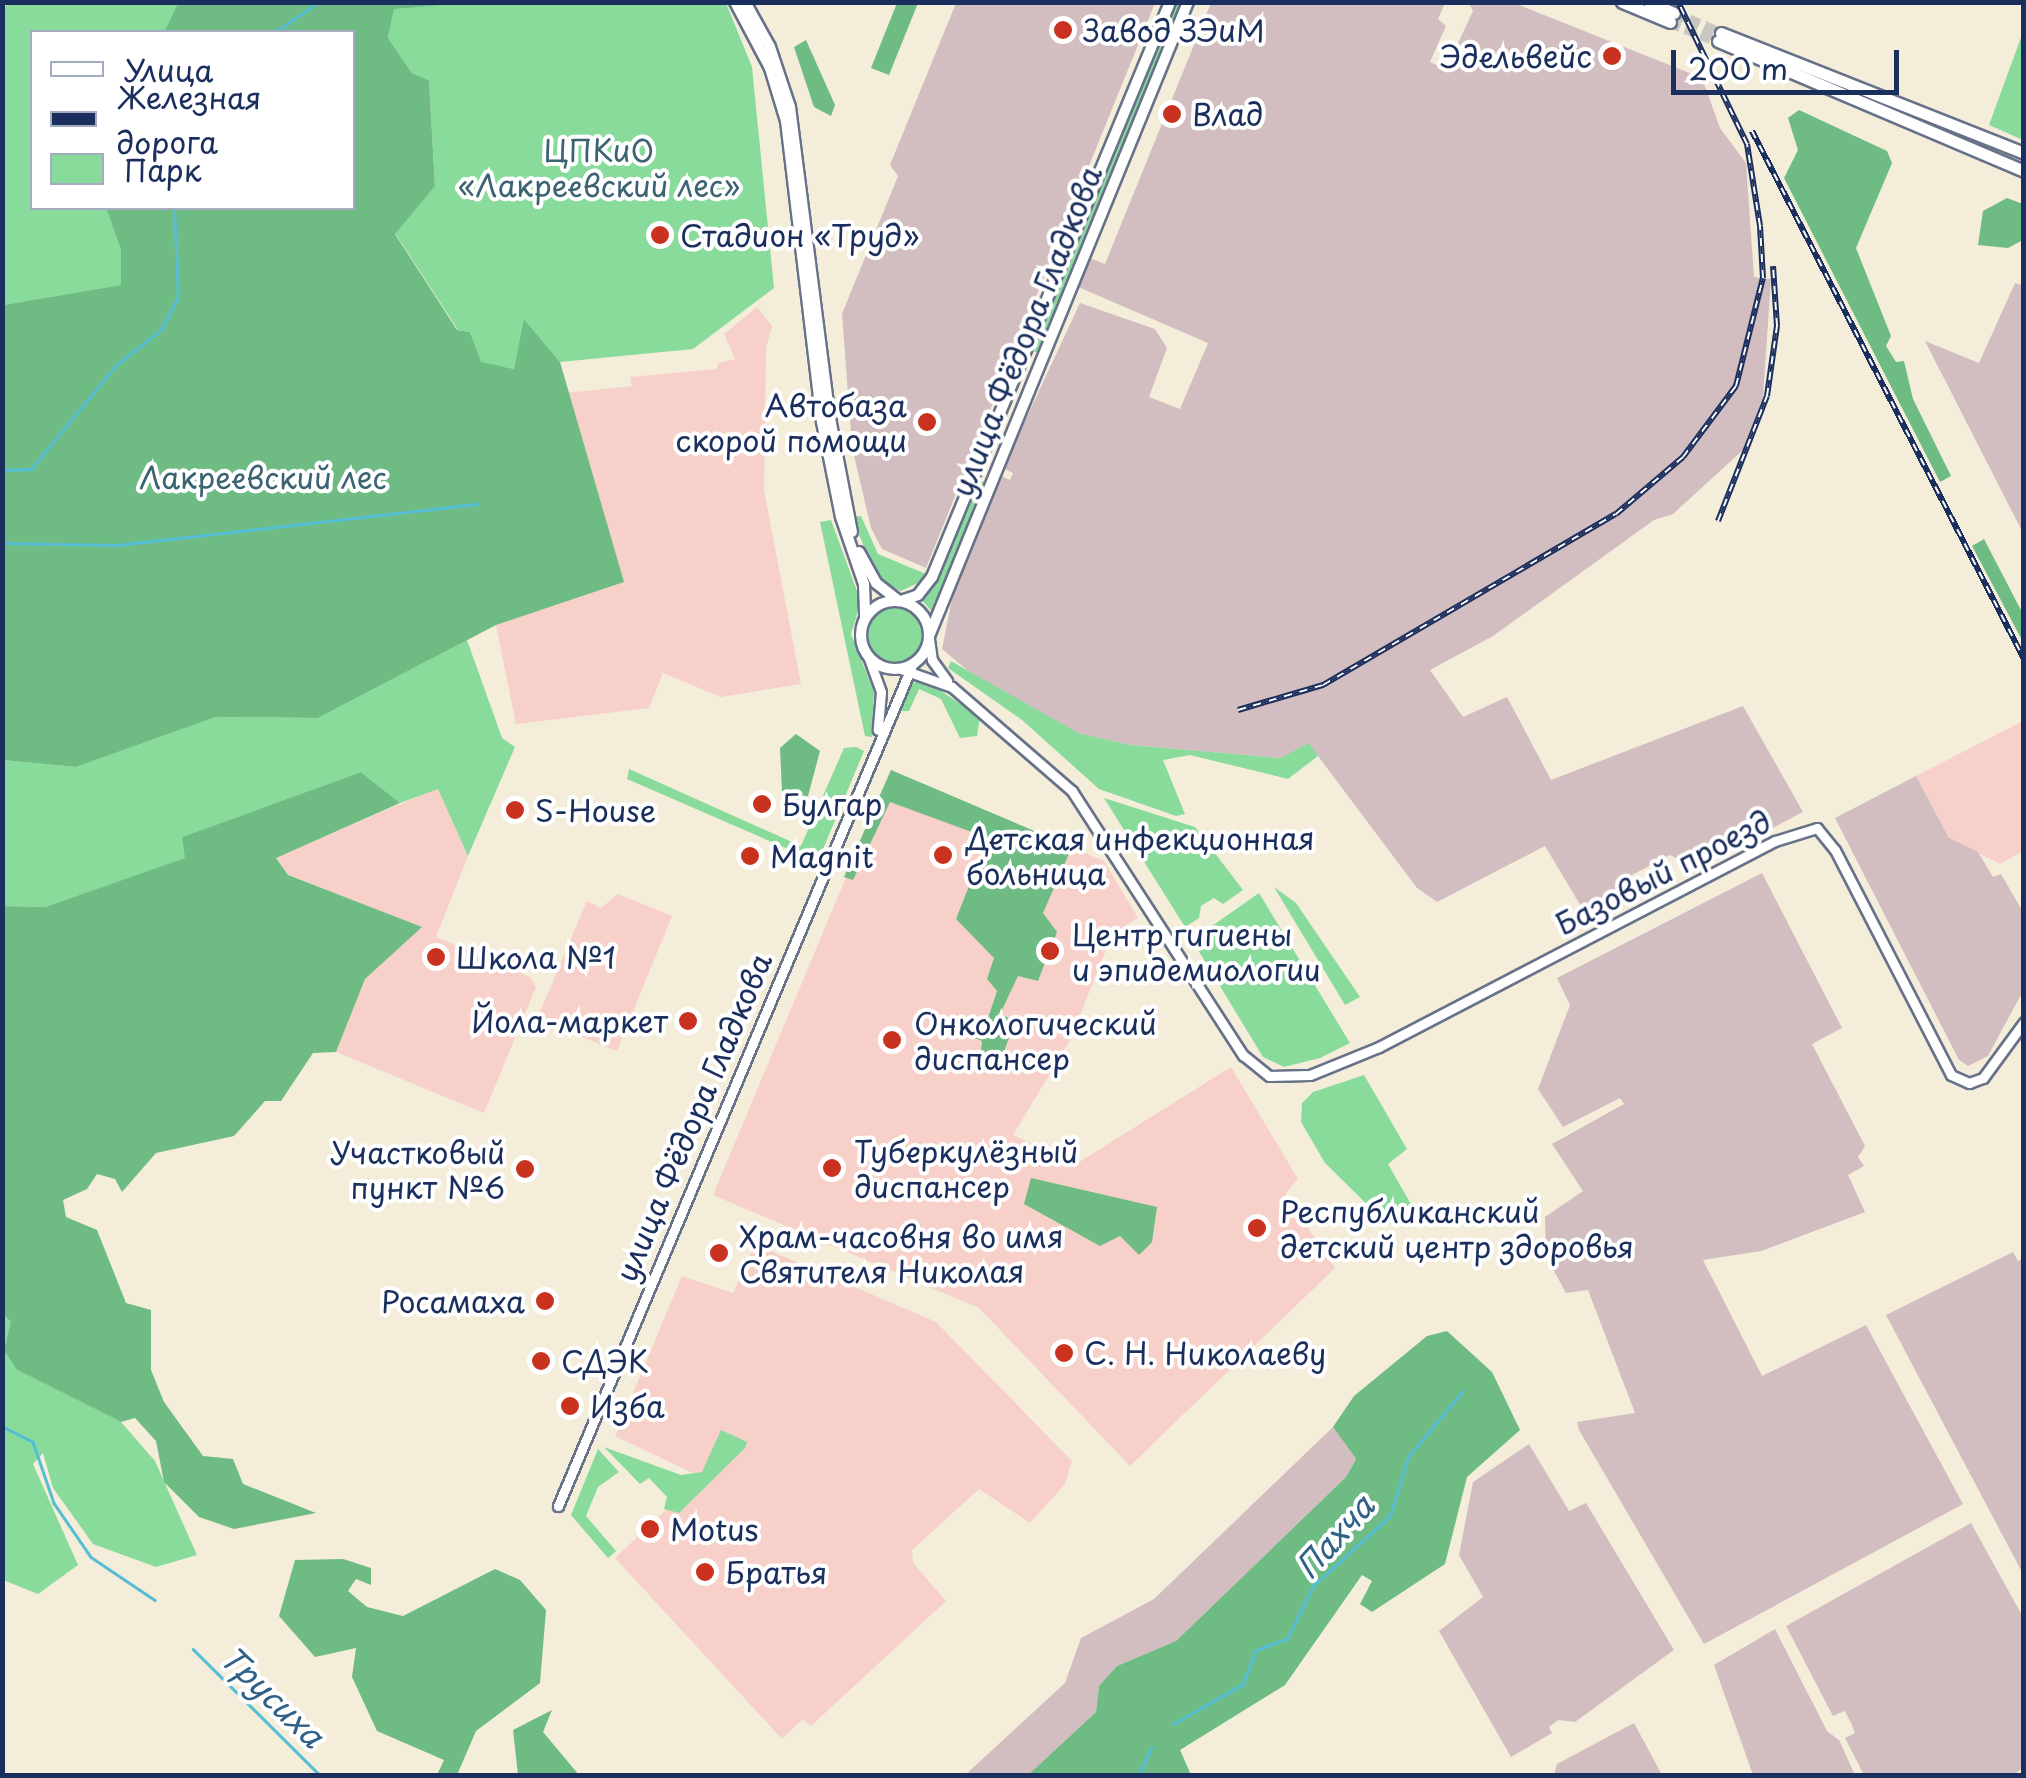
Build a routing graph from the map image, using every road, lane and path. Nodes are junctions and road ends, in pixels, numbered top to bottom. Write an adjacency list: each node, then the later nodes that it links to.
1 (735, 2): 11 (main road)
2 (745, 2): 11 (main road)
3 (1170, 2): 7 (main road, улица Фёдора Гладкова)
4 (1188, 2): 8 (main road, улица Фёдора Гладкова)
5 (1622, 2): 6 (main road)
6 (1649, 2)
7 (1154, 40): 8 (main road); 12 (main road, улица Фёдора Гладкова)
8 (1170, 46): 13 (main road, улица Фёдора Гладкова)
9 (2024, 154): 10 (main road)
10 (2024, 171)
11 (810, 269): 16 (main road); 17 (main road)
12 (1024, 354): 13 (main road); 14 (main road, улица Фёдора Гладкова)
13 (1041, 361): 15 (main road, улица Фёдора Гладкова)
14 (976, 469): 15 (main road); 16 (main road, улица Фёдора Гладкова)
15 (994, 476): 18 (main road, улица Фёдора Гладкова)
16 (900, 601): 17 (main road); 18 (main road)
17 (865, 618): 19 (main road)
18 (929, 637): 20 (main road); 21 (street)
19 (868, 656): 20 (main road); 22 (street, улица Фёдора Гладкова)
20 (908, 667): 21 (street); 22 (street, улица Фёдора Гладкова)
21 (952, 687): 23 (street, Базовый проезд)
22 (874, 747): 24 (street, улица Фёдора Гладкова)
23 (2024, 1022)
24 (558, 1506)

